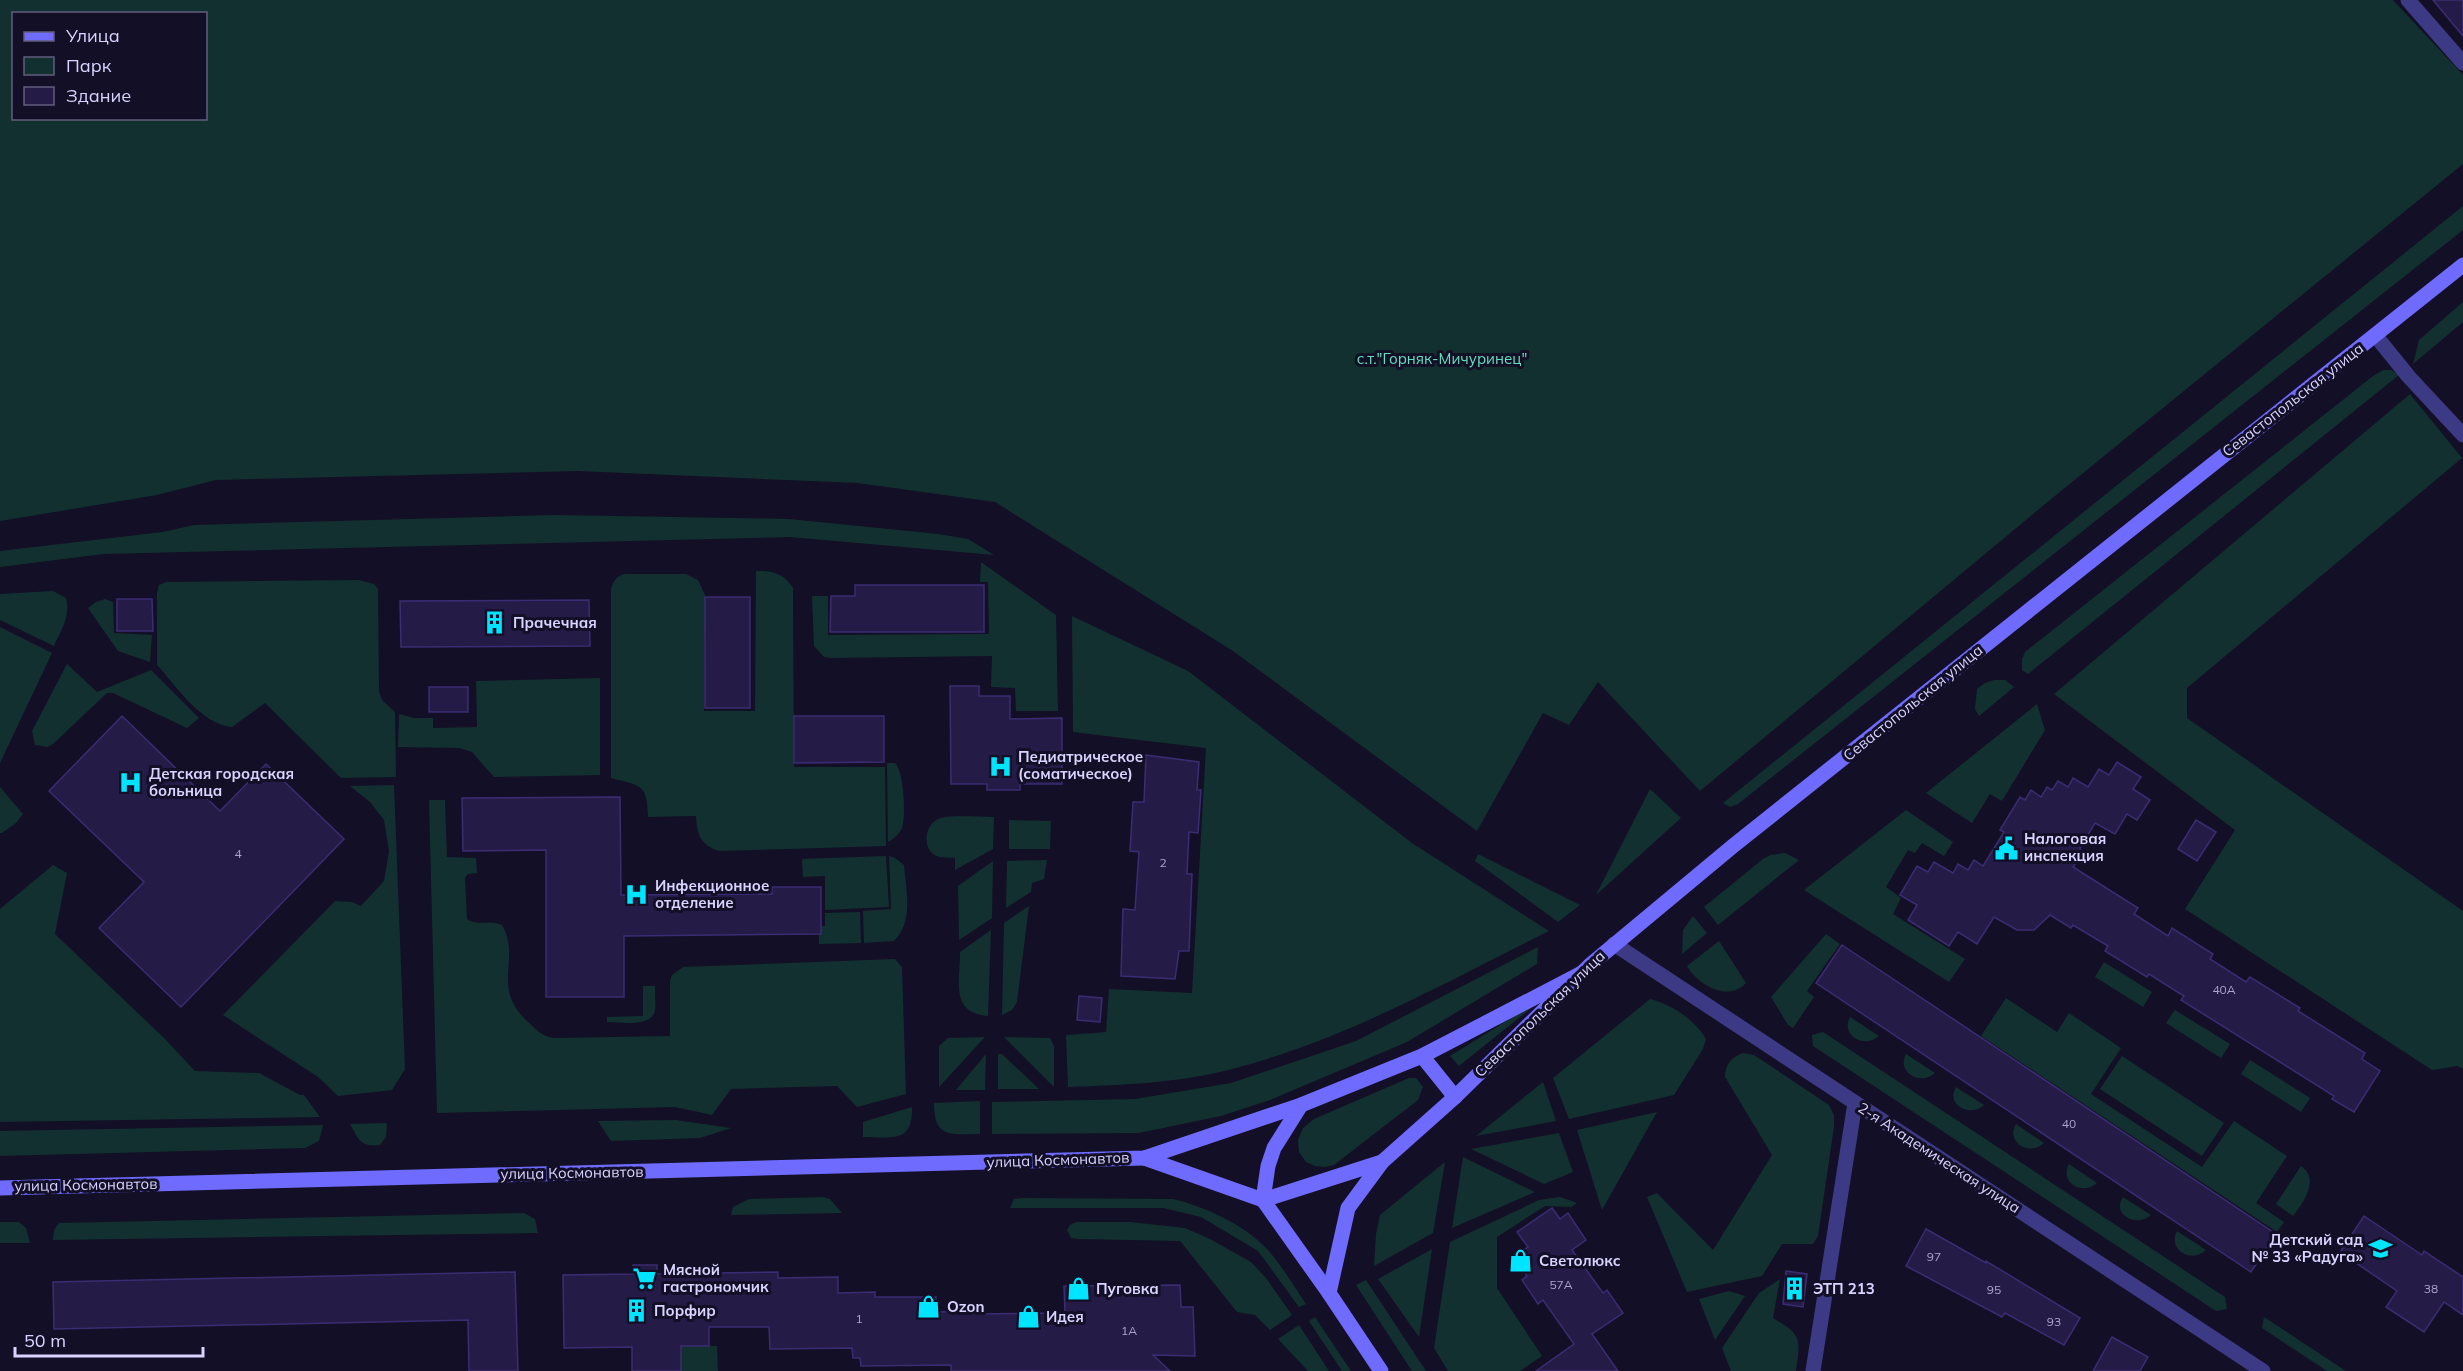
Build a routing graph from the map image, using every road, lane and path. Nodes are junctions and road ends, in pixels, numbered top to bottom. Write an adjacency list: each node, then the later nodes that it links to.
1 (2408, 0): 2 (street)
2 (2463, 63)
3 (2463, 265): 4 (main road, Севастопольская улица)
4 (2375, 335): 5 (street); 6 (main road, Севастопольская улица)
5 (2463, 435)
6 (1614, 944): 7 (main road, Севастопольская улица); 10 (street, 2-я Академическая улица)
7 (1582, 973): 8 (main road, улица Космонавтов); 9 (main road, Севастопольская улица)
8 (1422, 1056): 9 (main road); 11 (main road, улица Космонавтов)
9 (1455, 1097): 13 (main road, Севастопольская улица)
10 (1855, 1103): 18 (street); 19 (street, 2-я Академическая улица)
11 (1301, 1105): 12 (main road, улица Космонавтов); 15 (main road)
12 (1144, 1158): 14 (main road, улица Космонавтов); 15 (main road, улица Космонавтов)
13 (1382, 1162): 15 (main road, Севастопольская улица); 16 (main road, Севастопольская улица)
14 (0, 1188)
15 (1263, 1200): 16 (main road)
16 (1329, 1293): 17 (main road)
17 (1381, 1371)
18 (1813, 1371)
19 (2263, 1371)

